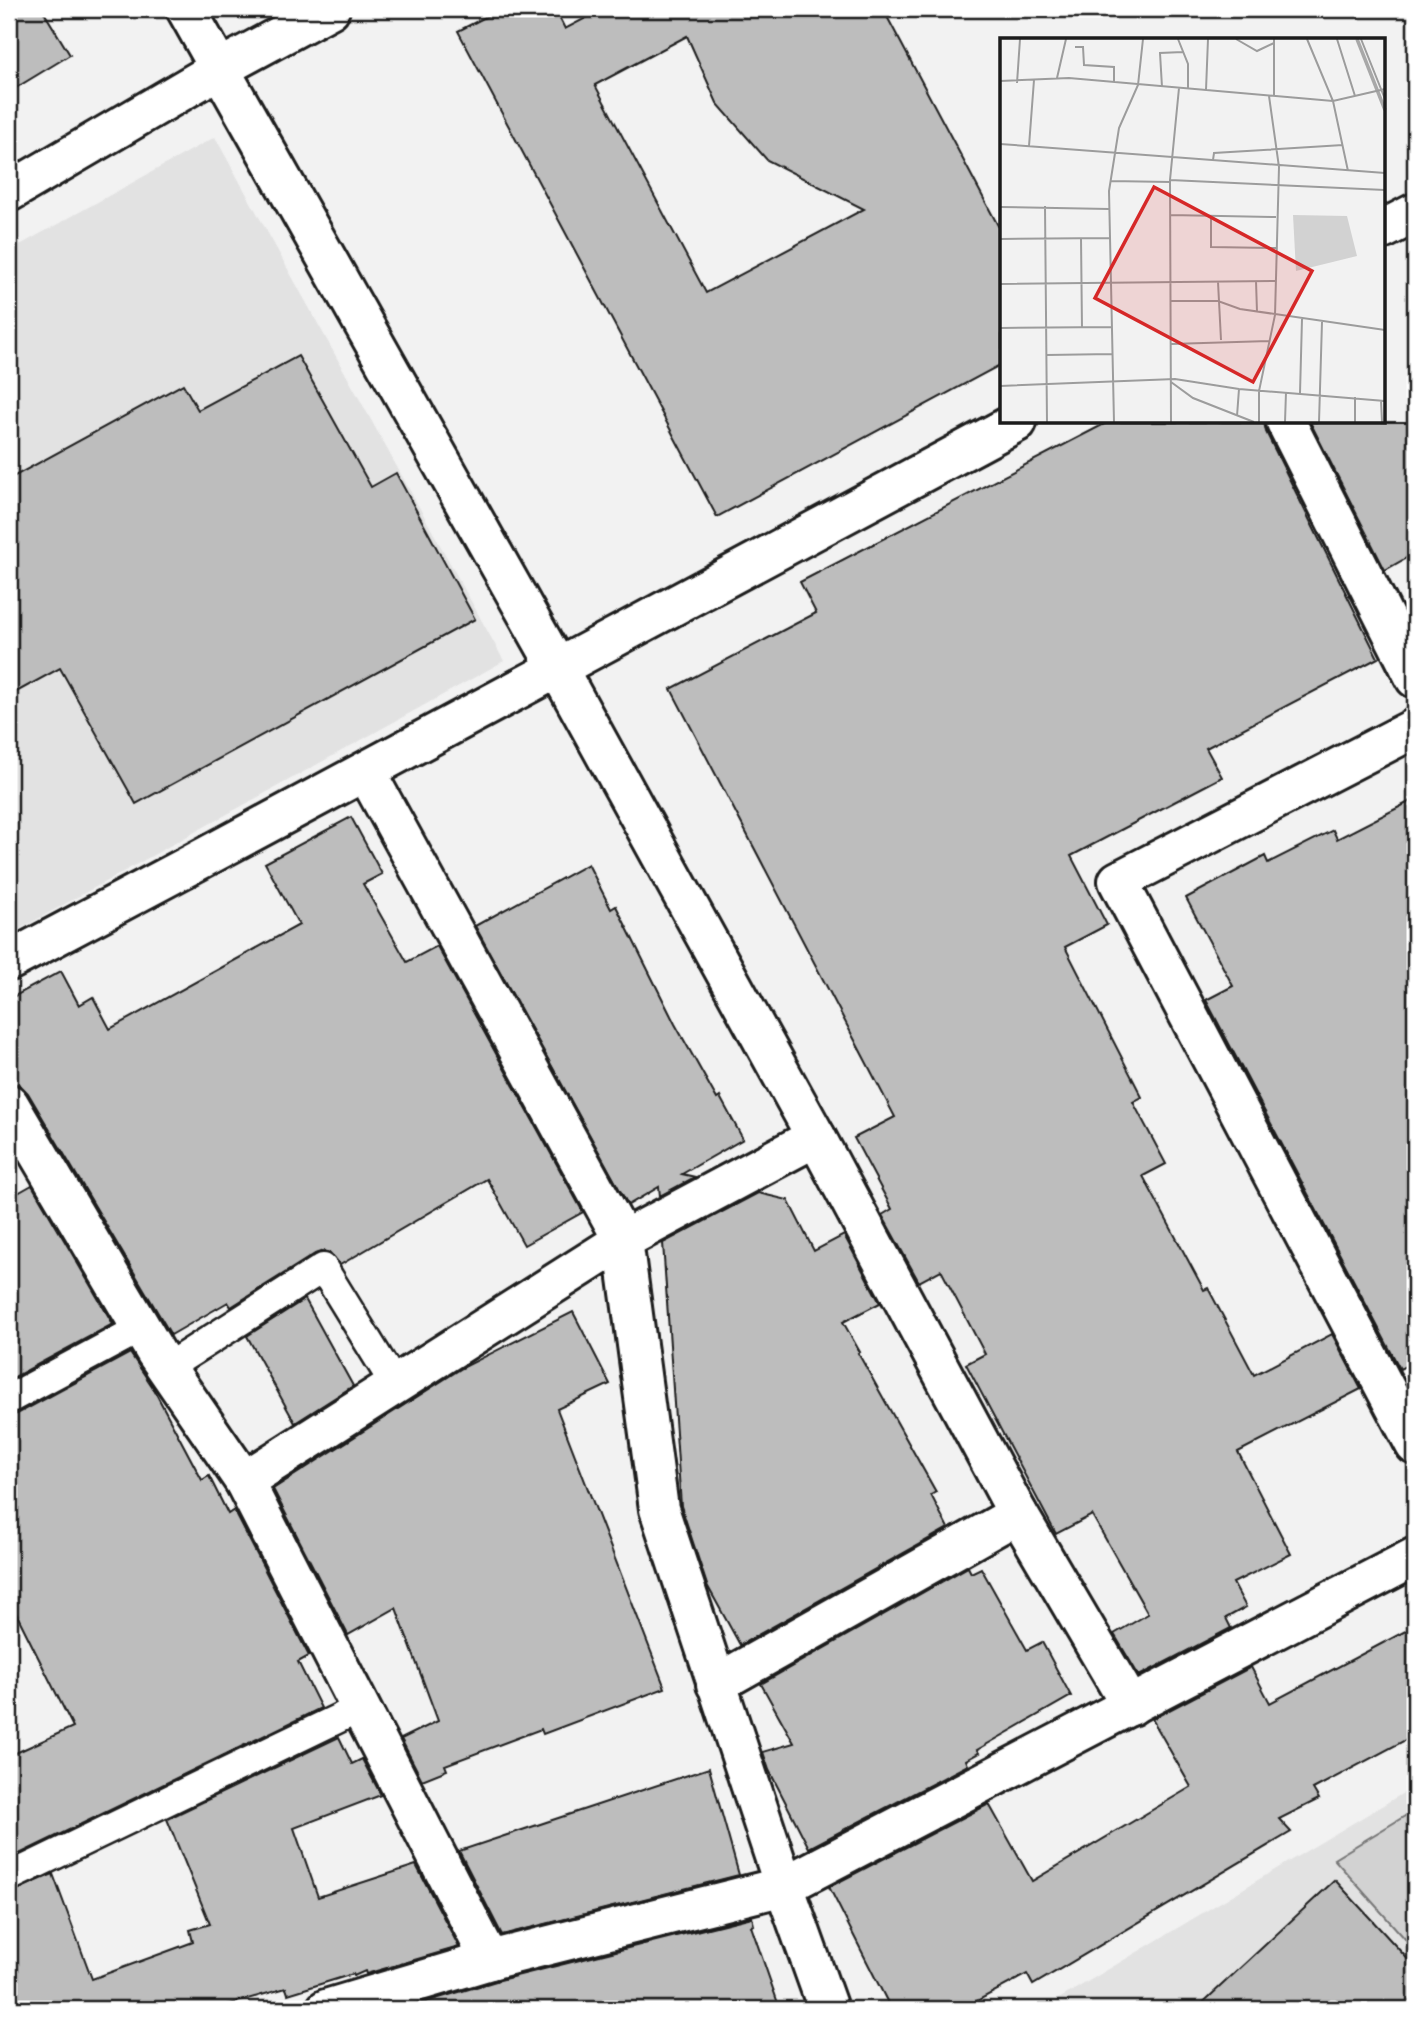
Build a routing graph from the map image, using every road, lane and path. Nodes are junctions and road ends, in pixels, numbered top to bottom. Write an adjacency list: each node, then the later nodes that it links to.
1 (186, 9): 3 (street)
2 (330, 9): 3 (street)
3 (219, 69): 4 (street); 9 (street)
4 (9, 192)
5 (1415, 213): 6 (street)
6 (1386, 228)
7 (1013, 424): 9 (street)
8 (1287, 424): 10 (street)
9 (557, 667): 12 (street); 15 (street)
10 (1415, 678)
11 (1415, 728): 21 (street)
12 (366, 772): 13 (street); 16 (street)
13 (9, 961)
14 (9, 1104): 17 (street)
15 (816, 1137): 16 (street); 23 (street)
16 (623, 1240): 19 (street); 25 (street)
17 (141, 1328): 18 (street); 20 (lane)
18 (166, 1368): 19 (lane); 22 (street)
19 (395, 1385): 22 (street)
20 (9, 1399)
21 (1415, 1445)
22 (244, 1481): 27 (street)
23 (1018, 1514): 25 (street); 26 (street)
24 (1415, 1557): 26 (street)
25 (716, 1684): 29 (street)
26 (1131, 1706): 29 (street)
27 (360, 1708): 28 (lane); 30 (street)
28 (9, 1877)
29 (783, 1886): 30 (street); 32 (street)
30 (490, 1960): 31 (street)
31 (331, 2009)
32 (828, 2009)

